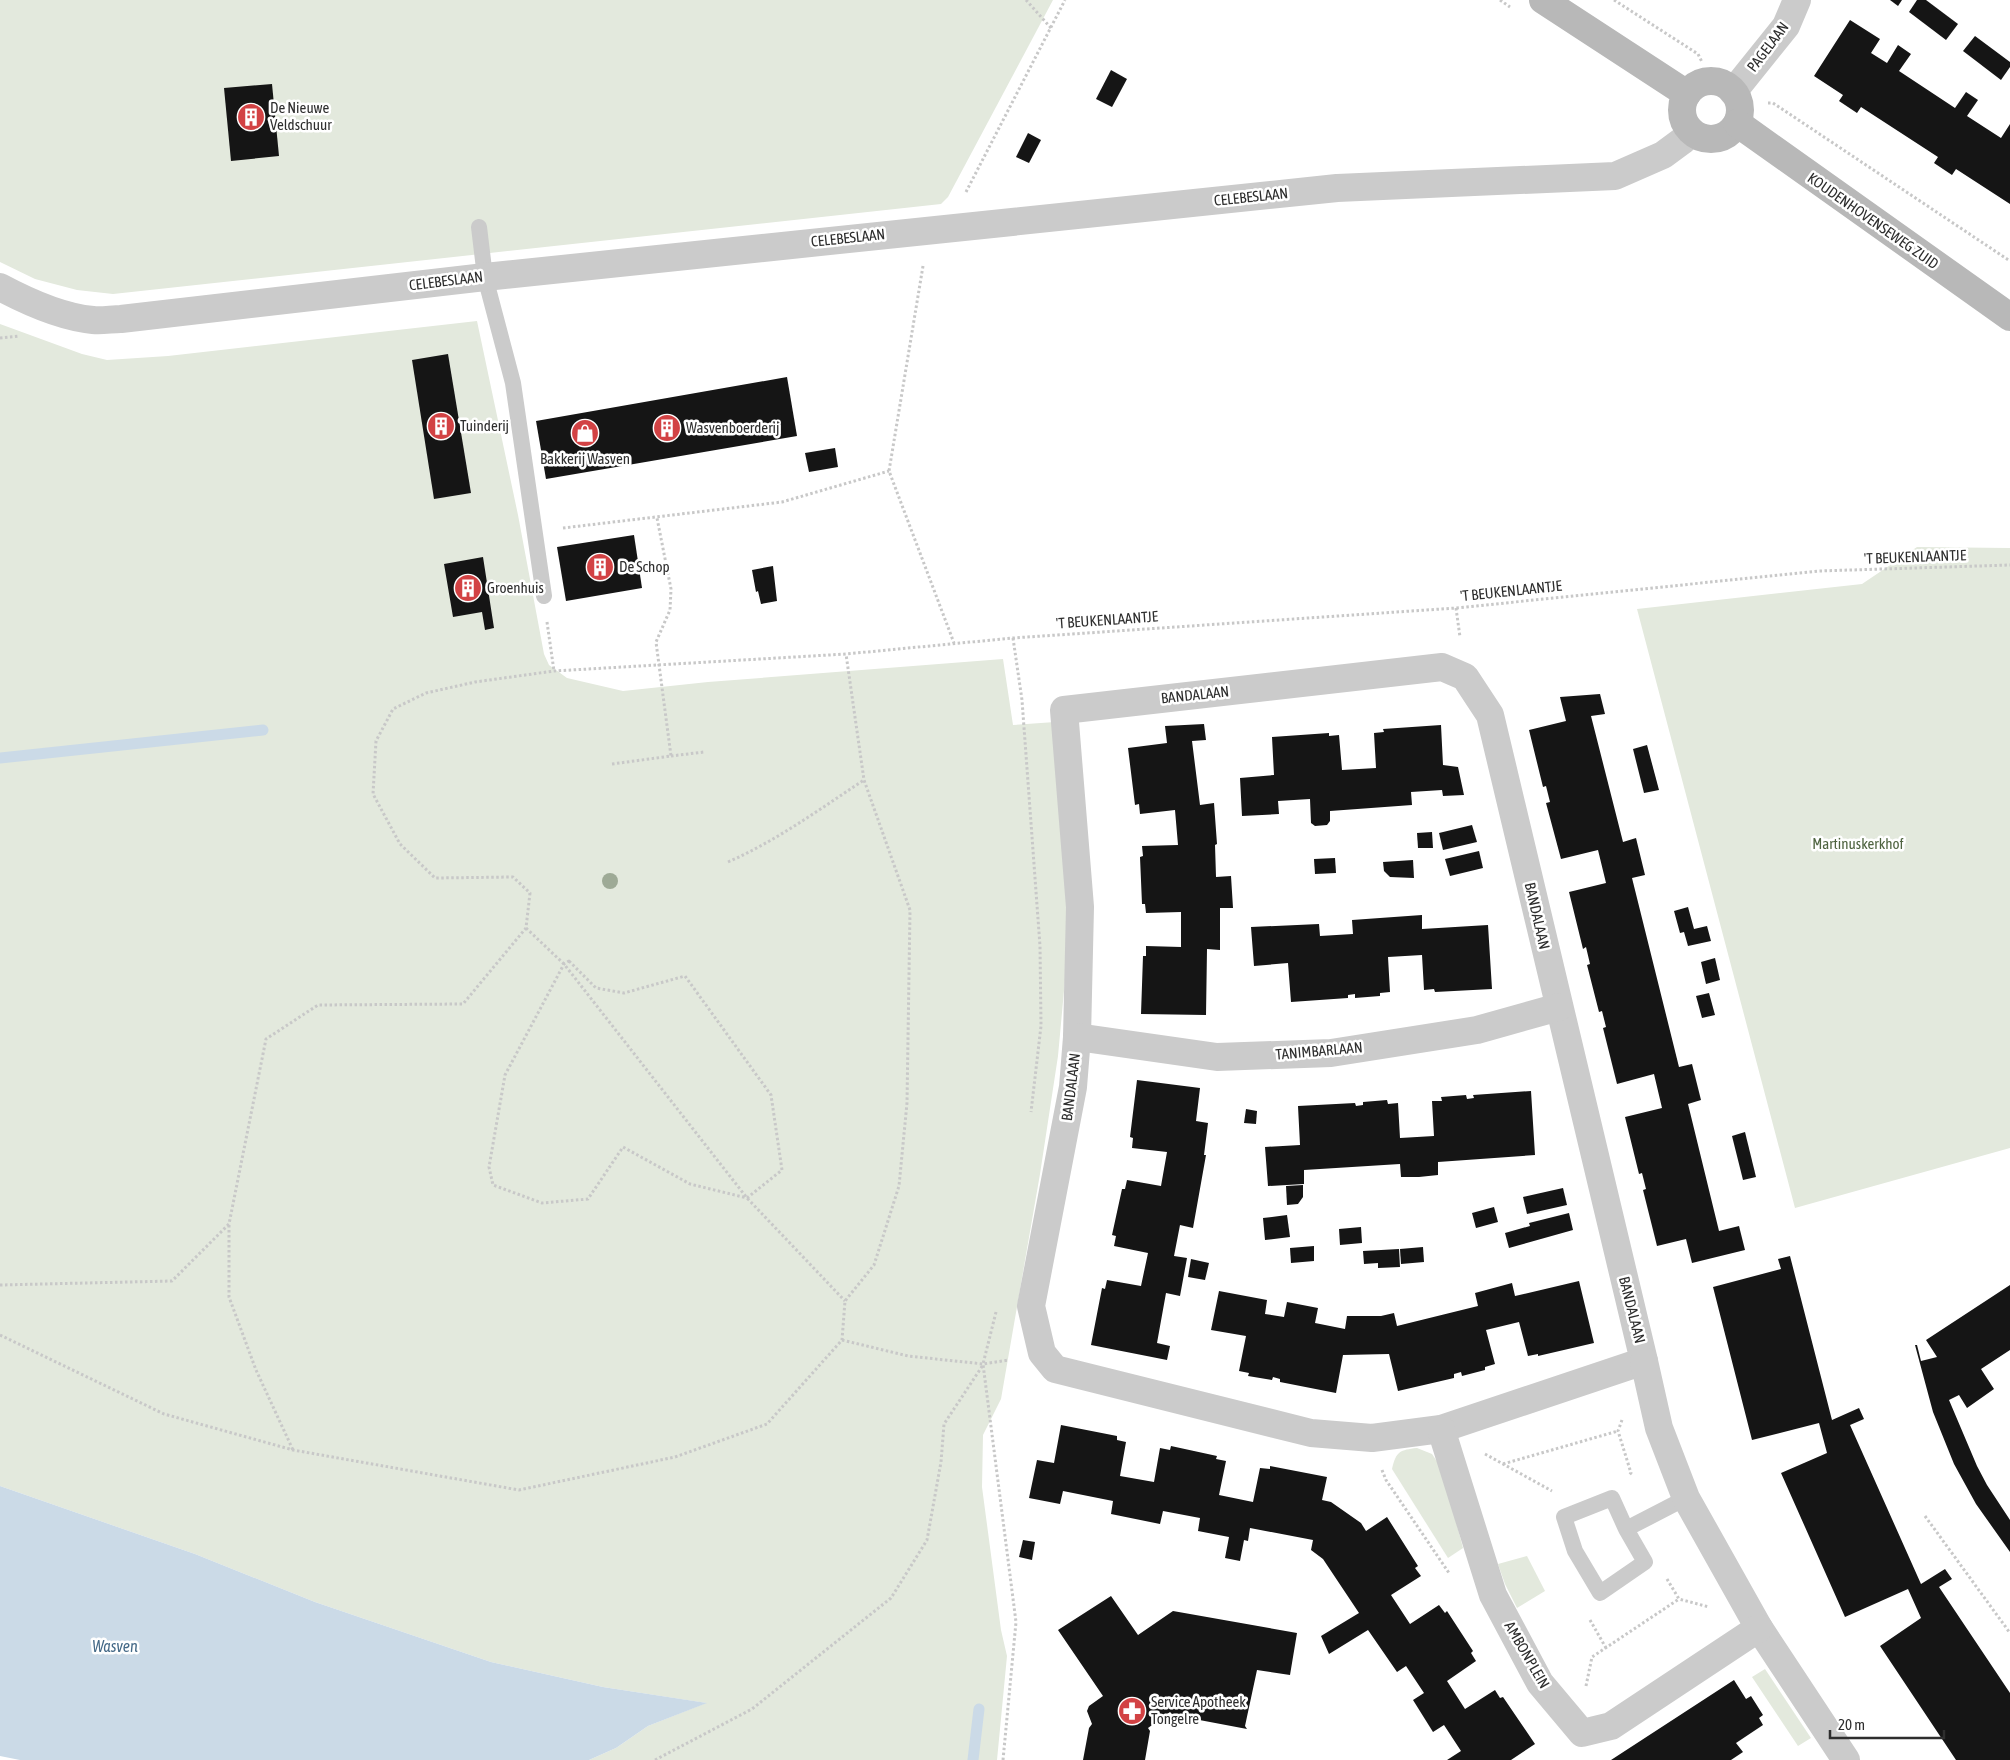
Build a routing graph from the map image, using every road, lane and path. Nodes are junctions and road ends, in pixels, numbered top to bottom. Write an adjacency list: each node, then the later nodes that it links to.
1 (1026, 0): 6 (path)
2 (1065, 0): 6 (path)
3 (1543, 0): 7 (main road)
4 (1614, 0): 8 (path)
5 (1797, 0): 8 (street, PAGELAAN)
6 (1051, 28): 11 (path)
7 (1687, 94): 8 (main road); 9 (main road)
8 (1731, 100): 9 (main road); 12 (path); 15 (main road, KOUDENHOVENSEWEG ZUID)
9 (1692, 132): 11 (street, CELEBESLAAN)
10 (479, 227): 13 (lane)
11 (930, 230): 13 (street, CELEBESLAAN); 16 (path)
12 (2010, 261)
13 (485, 277): 14 (street, CELEBESLAAN); 18 (lane)
14 (0, 287)
15 (2010, 317)
16 (889, 471): 17 (path); 21 (path)
17 (657, 518): 18 (path); 23 (path)
18 (534, 532): 20 (lane)
19 (2010, 565): 21 (path, 'T BEUKENLAANTJE)
20 (544, 596): 24 (path)
21 (954, 643): 22 (path, 'T BEUKENLAANTJE)
22 (846, 654): 23 (path, 'T BEUKENLAANTJE); 28 (path)
23 (659, 665): 24 (path, 'T BEUKENLAANTJE); 26 (path)
24 (554, 671): 30 (path, 'T BEUKENLAANTJE)
25 (704, 752): 26 (path)
26 (672, 756): 27 (path)
27 (612, 764)
28 (864, 780): 29 (path); 37 (path)
29 (728, 862)
30 (526, 928): 31 (path); 35 (path)
31 (564, 964): 34 (path); 34 (path); 34 (path)
32 (1558, 1007): 33 (street, TANIMBARLAAN); 33 (street, BANDALAAN); 40 (street, BANDALAAN)
33 (1077, 1037): 43 (street, BANDALAAN)
34 (747, 1198): 37 (path)
35 (229, 1224): 36 (path); 44 (path)
36 (0, 1285)
37 (845, 1301): 39 (path)
38 (0, 1335): 44 (path)
39 (842, 1340): 44 (path); 57 (path)
40 (1644, 1362): 41 (street, BANDALAAN); 46 (street)
41 (1441, 1429): 43 (street, BANDALAAN); 45 (path); 51 (street, AMBONPLEIN)
42 (1618, 1431): 45 (path)
43 (1372, 1438): 51 (path)
44 (293, 1450)
45 (1503, 1464): 48 (path)
46 (1686, 1498): 49 (lane); 53 (street)
47 (1926, 1516): 55 (path)
48 (1564, 1518): 49 (lane); 50 (lane)
49 (1626, 1529): 50 (lane)
50 (1645, 1562): 52 (path)
51 (1490, 1584): 56 (street, AMBONPLEIN)
52 (1679, 1599): 53 (path); 56 (path)
53 (1744, 1602): 54 (street)
54 (1759, 1628): 56 (street, AMBONPLEIN); 58 (street)
55 (2010, 1632)
56 (1568, 1717)
57 (655, 1760)
58 (1846, 1760)

